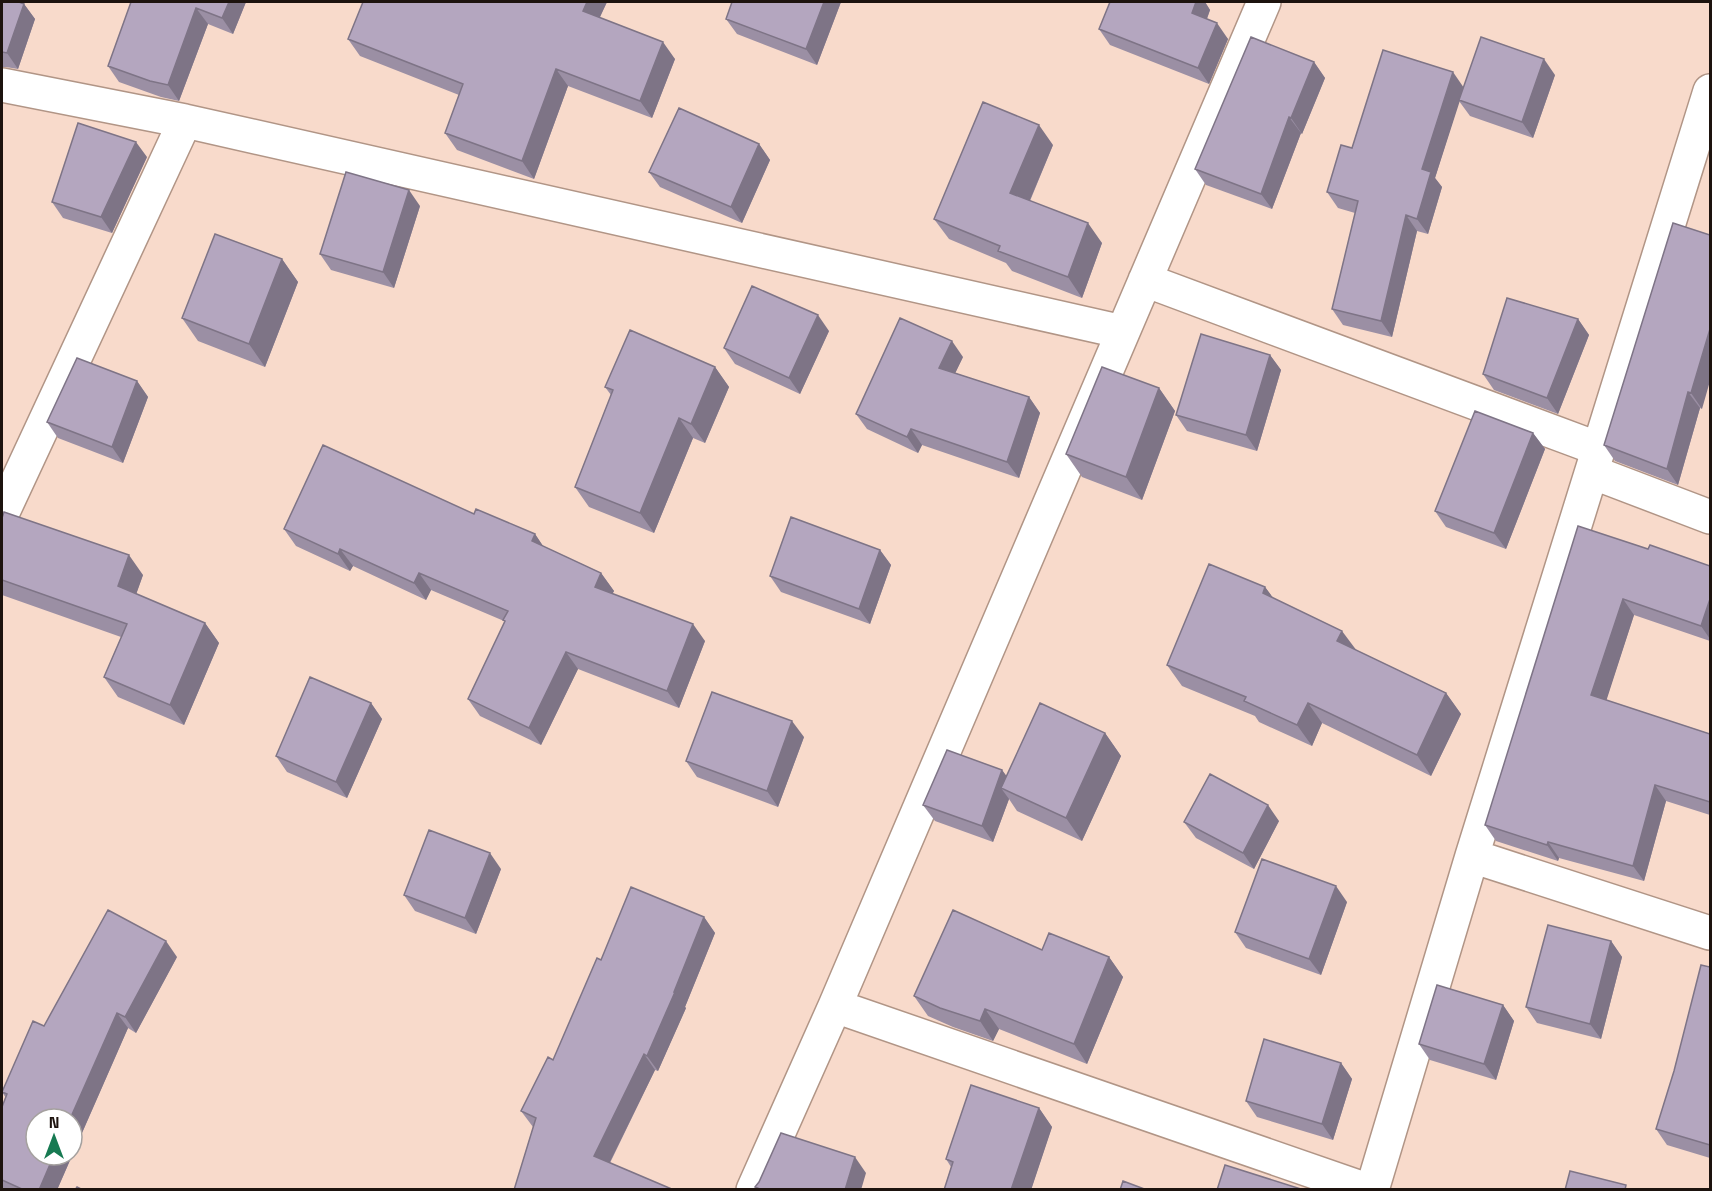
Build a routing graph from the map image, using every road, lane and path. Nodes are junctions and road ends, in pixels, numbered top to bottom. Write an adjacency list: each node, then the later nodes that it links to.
1 (1264, 2): 5 (street)
2 (2, 85): 4 (street)
3 (1710, 91): 7 (street)
4 (185, 121): 6 (street); 8 (street)
5 (1146, 280): 6 (street); 7 (street)
6 (1123, 332): 12 (street)
7 (1595, 461): 9 (street); 10 (street)
8 (6, 494)
9 (1710, 517)
10 (1472, 856): 11 (street); 15 (street)
11 (1710, 933)
12 (836, 1006): 13 (street); 14 (street)
13 (753, 1190)
14 (1367, 1190)
15 (1372, 1190)

